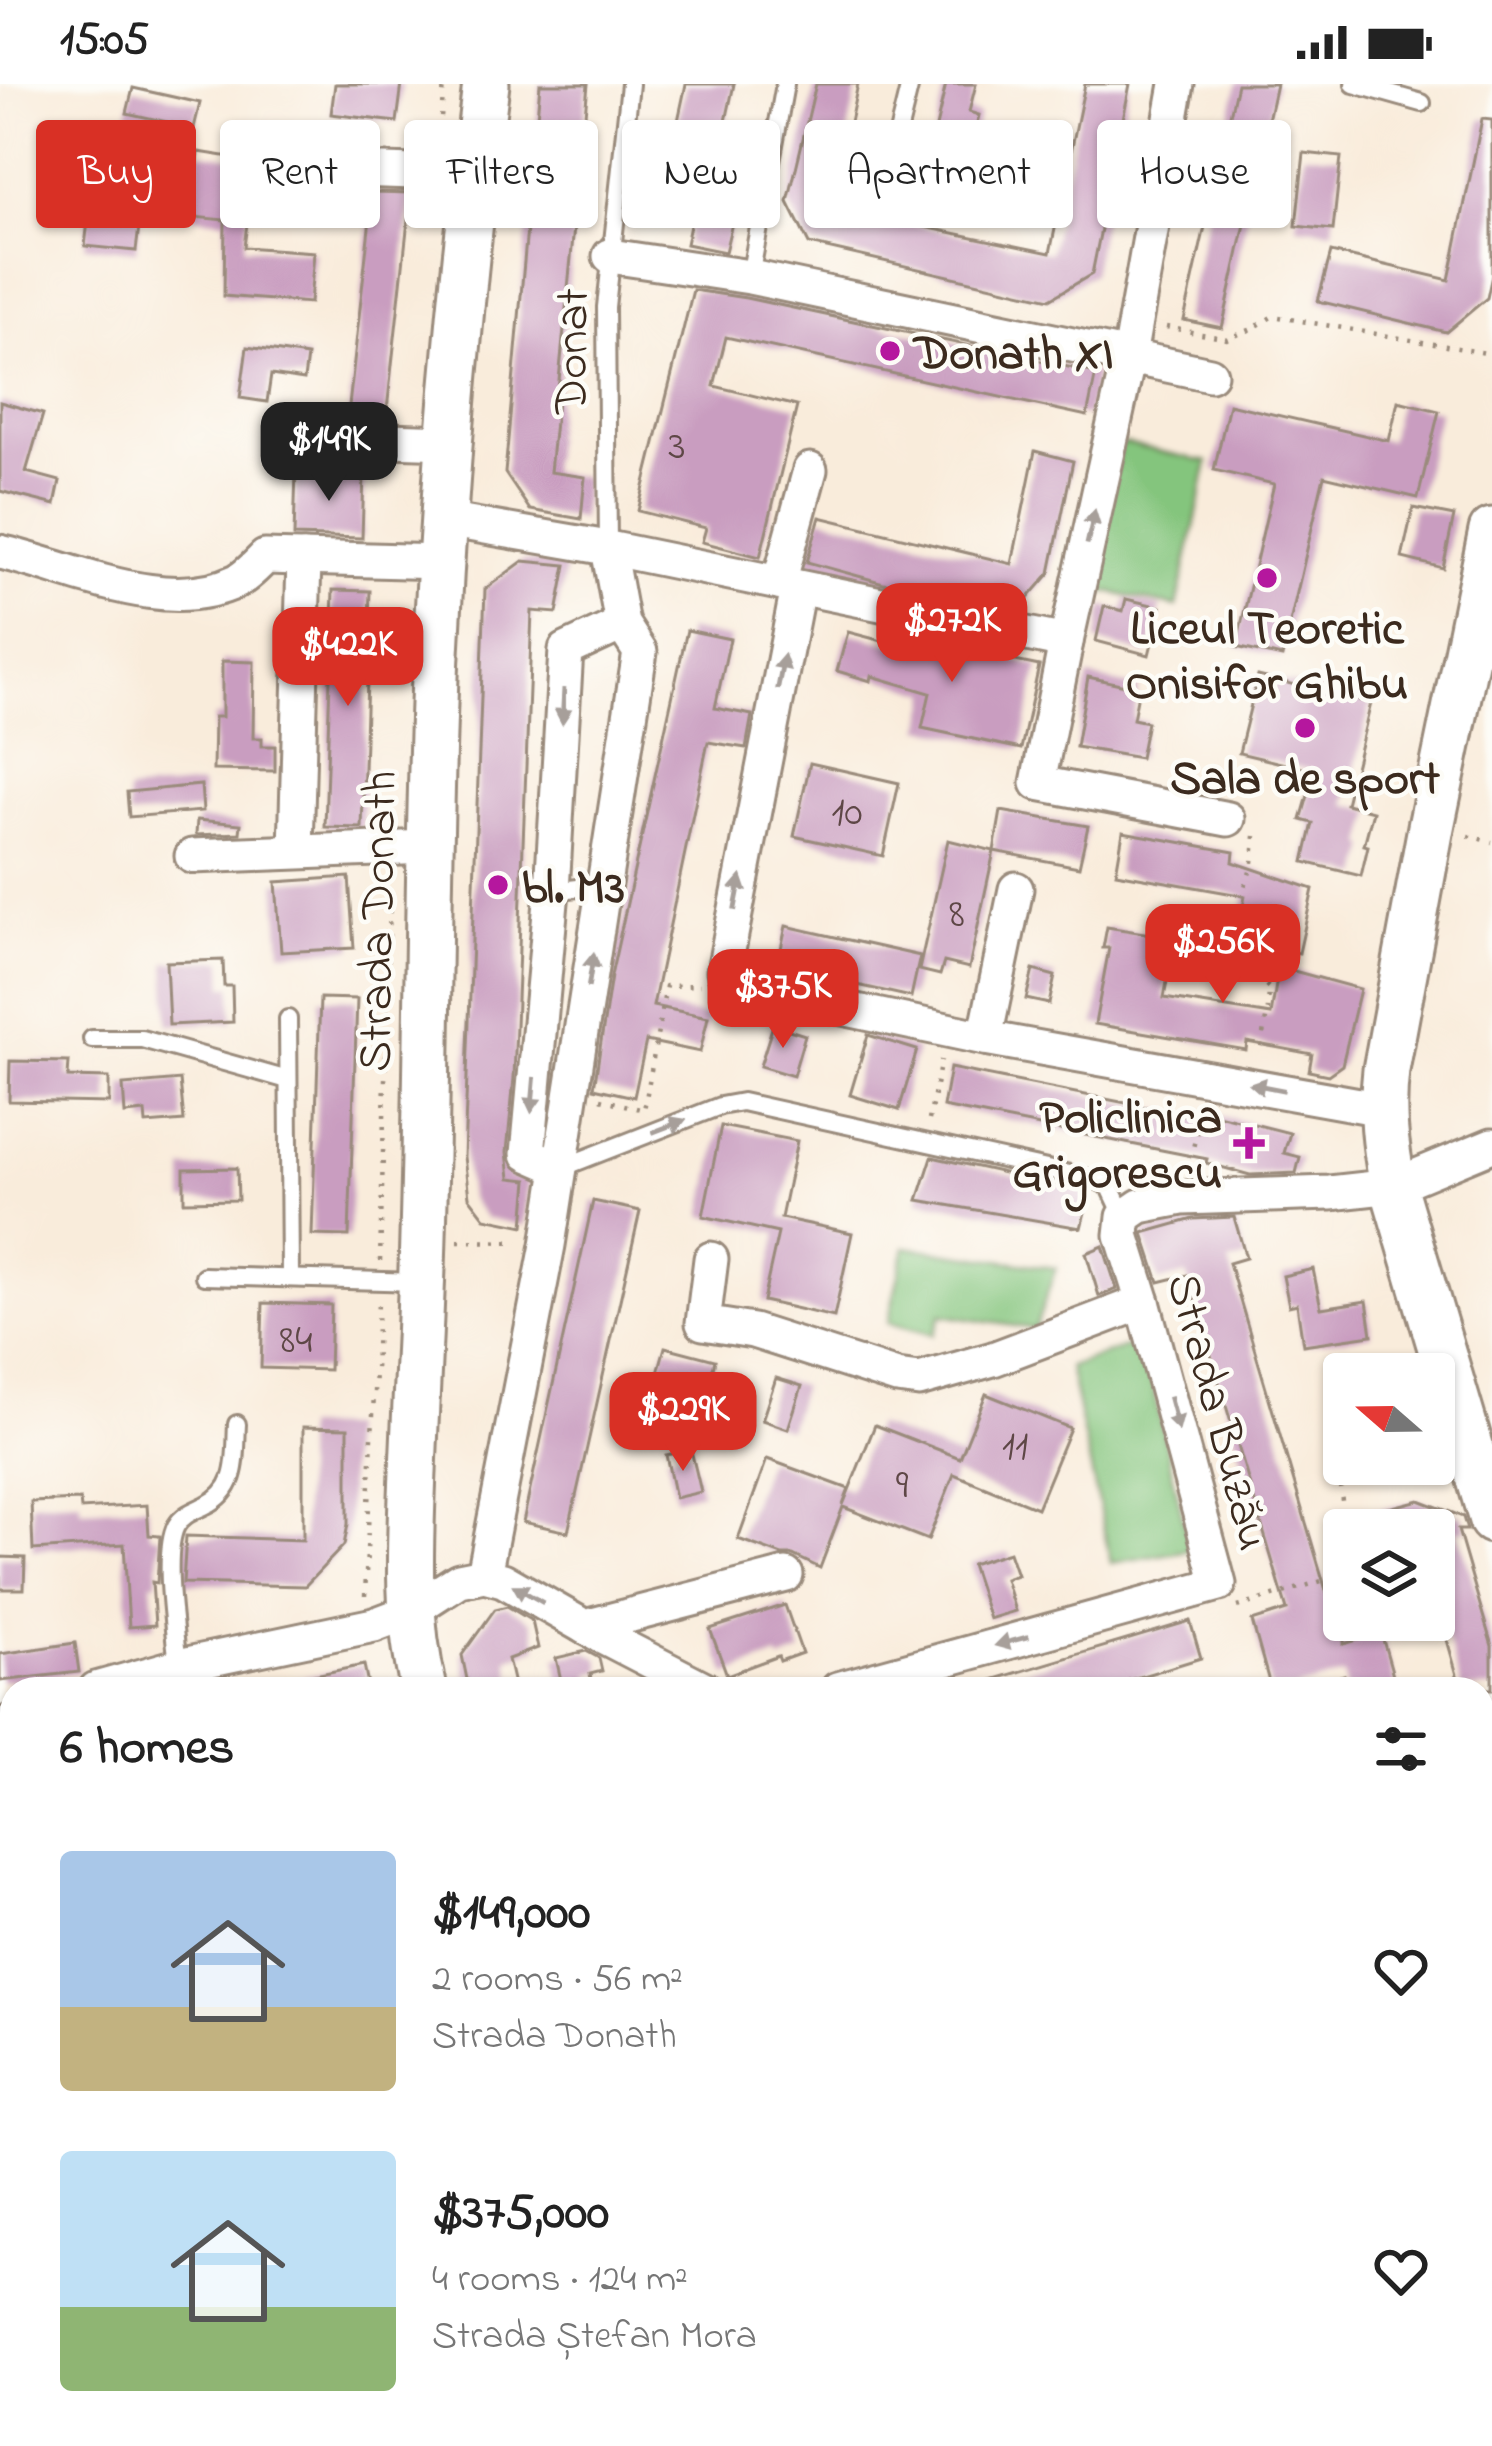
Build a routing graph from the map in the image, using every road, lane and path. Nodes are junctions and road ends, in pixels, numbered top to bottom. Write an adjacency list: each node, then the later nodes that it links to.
1 (486, 84): 8 (main road, Strada Donath)
2 (630, 84): 11 (lane, Donat)
3 (785, 84): 12 (lane)
4 (910, 84): 9 (lane)
5 (1177, 84): 13 (street)
6 (1354, 84): 7 (lane)
7 (1422, 103)
8 (482, 120)
9 (901, 120)
10 (470, 228): 18 (main road, Strada Donath)
11 (610, 256): 12 (street); 22 (lane, Donat)
12 (750, 278): 15 (street)
13 (1136, 321): 14 (path); 15 (street)
14 (1492, 354)
15 (1130, 356): 16 (street); 27 (street, one-way to 15)
16 (1210, 374)
17 (291, 437): 18 (street)
18 (451, 442): 21 (main road, Strada Donath)
19 (810, 470): 25 (street)
20 (1492, 531): 46 (main road)
21 (443, 541): 22 (street); 24 (street); 31 (main road, Strada Donath)
22 (608, 548): 25 (street); 26 (street)
23 (0, 552): 24 (street)
24 (304, 558): 32 (street)
25 (789, 585): 27 (street); 37 (street, one-way to 25)
26 (622, 624): 34 (street); 36 (street, one-way to 36)
27 (1066, 642): 28 (street)
28 (1228, 819): 44 (path)
29 (1454, 833): 30 (path)
30 (1492, 842)
31 (429, 847): 32 (street); 58 (main road, Strada Donath)
32 (296, 851): 33 (street)
33 (192, 856)
34 (604, 885): 36 (lane); 45 (street, one-way to 34)
35 (1016, 890): 40 (street)
36 (552, 891): 49 (street, one-way to 49)
37 (728, 984): 39 (street); 45 (path)
38 (288, 1019): 43 (lane)
39 (947, 1031): 40 (street); 47 (path)
40 (985, 1038): 42 (street)
41 (92, 1039): 43 (lane)
42 (1210, 1077): 44 (street); 51 (path)
43 (288, 1080): 57 (lane)
44 (1254, 1085): 46 (street, one-way to 44)
45 (572, 1091): 49 (street)
46 (1382, 1109): 50 (main road)
47 (924, 1143): 49 (lane, one-way to 47); 52 (lane)
48 (1492, 1145): 50 (street, Strada Buzău)
49 (560, 1168): 62 (street)
50 (1394, 1186): 51 (street, Strada Buzău); 61 (main road)
51 (1182, 1198): 52 (street, Strada Buzău)
52 (1124, 1217): 59 (street, Strada Buzău)
53 (444, 1240): 54 (path)
54 (517, 1242)
55 (711, 1259): 59 (street)
56 (204, 1276): 57 (lane)
57 (290, 1277): 58 (lane)
58 (421, 1282): 66 (main road, Strada Donath)
59 (1143, 1301): 72 (street, Strada Buzău, one-way to 72)
60 (237, 1424): 68 (lane)
61 (1492, 1520)
62 (484, 1575): 66 (street); 67 (street, one-way to 62)
63 (786, 1575): 67 (street)
64 (1323, 1580): 65 (path)
65 (1227, 1610)
66 (411, 1611): 68 (street); 70 (main road, Strada Donath)
67 (585, 1627): 71 (street)
68 (178, 1666): 69 (street)
69 (138, 1677)
70 (421, 1677)
71 (682, 1677)
72 (882, 1677)

